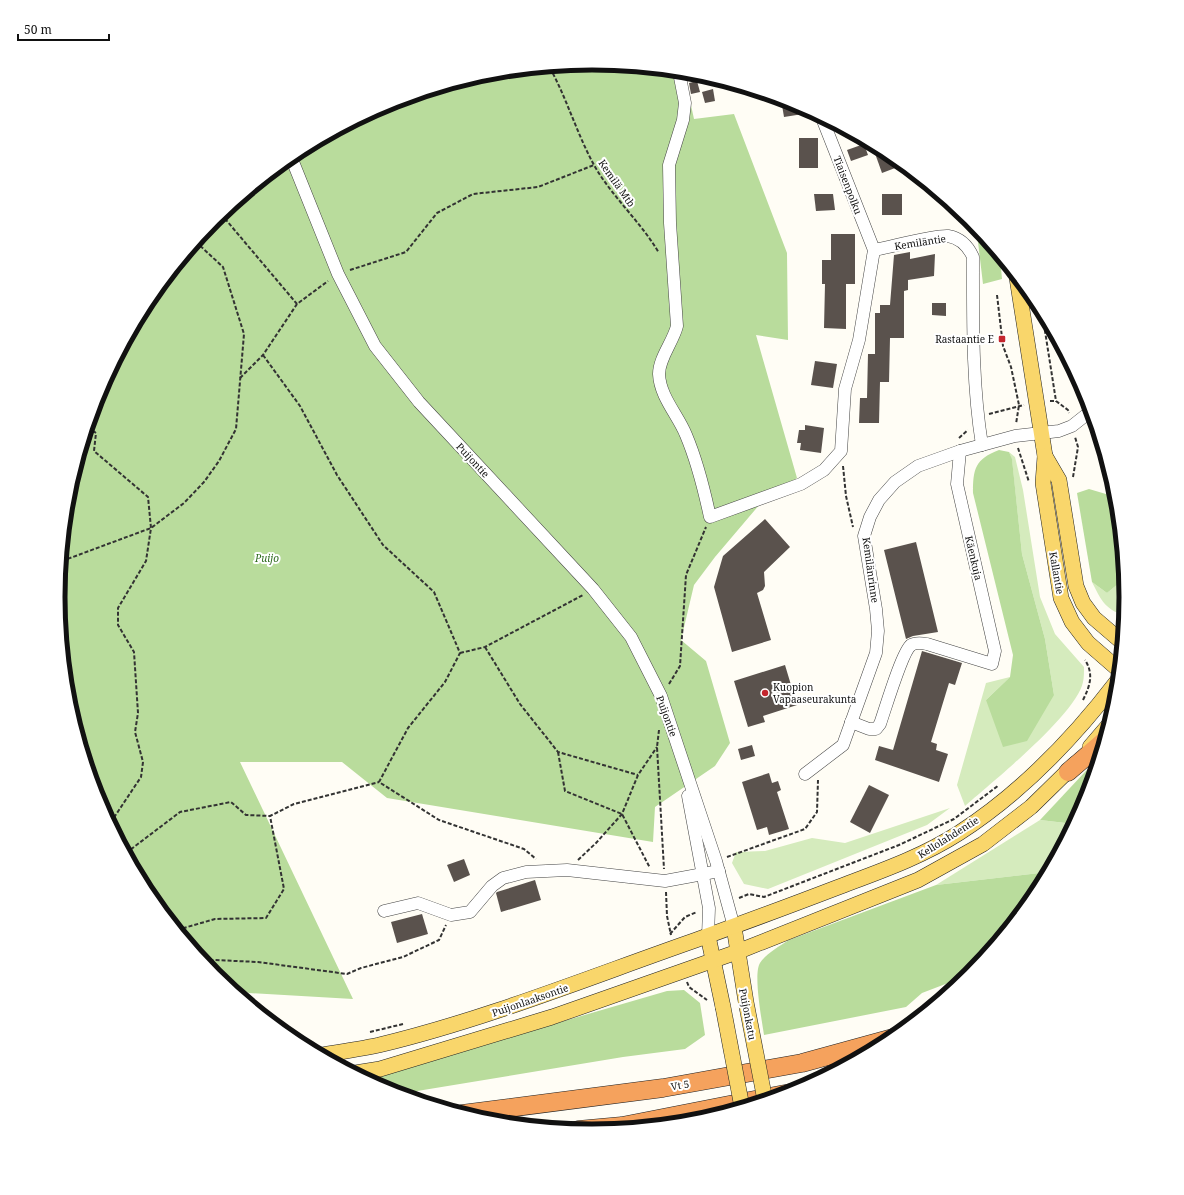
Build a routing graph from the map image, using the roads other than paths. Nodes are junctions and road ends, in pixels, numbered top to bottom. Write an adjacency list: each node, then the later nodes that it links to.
1 (680, 78): 4 (street)
2 (825, 125): 4 (street, Tiaisenpolku)
3 (293, 163): 16 (street, Puijontie)
4 (874, 250): 8 (street, Kemiläntie)
5 (1019, 289): 7 (main road, Kallantie)
6 (1086, 415): 7 (street, Kemilänrinne)
7 (1041, 433): 8 (street, Kemilänrinne); 10 (main road, Kallantie)
8 (982, 445): 9 (street, Kemilänrinne)
9 (960, 451): 14 (street, Kemilänrinne); 14 (street, Käenkuja)
10 (1045, 456): 11 (main road, Kallantie); 12 (main road, Kallantie)
11 (1117, 638)
12 (1114, 666)
13 (1110, 690): 23 (main road, Kellolahdentie)
14 (851, 722): 19 (street, Kemilänrinne)
15 (1101, 734): 18 (main road)
16 (678, 747): 20 (street, Puijontie); 21 (street, Puijontie)
17 (1097, 747): 18 (highway)
18 (1068, 772): 25 (main road)
19 (805, 774)
20 (717, 866): 21 (street); 23 (street, Puijontie)
21 (703, 874): 22 (street); 24 (street, Puijontie)
22 (384, 911)
23 (734, 927): 24 (main road, Puijonlaaksontie); 25 (main road, Puijonkatu)
24 (708, 936): 26 (main road); 28 (main road, Puijonlaaksontie)
25 (737, 952): 26 (main road); 30 (main road, Puijonkatu, bridge)
26 (714, 959): 29 (main road); 32 (main road, bridge)
27 (871, 1044): 33 (highway, Vt 5)
28 (316, 1047)
29 (363, 1072)
30 (764, 1096)
31 (745, 1102): 34 (highway)
32 (741, 1103)
33 (479, 1112)
34 (646, 1121)

